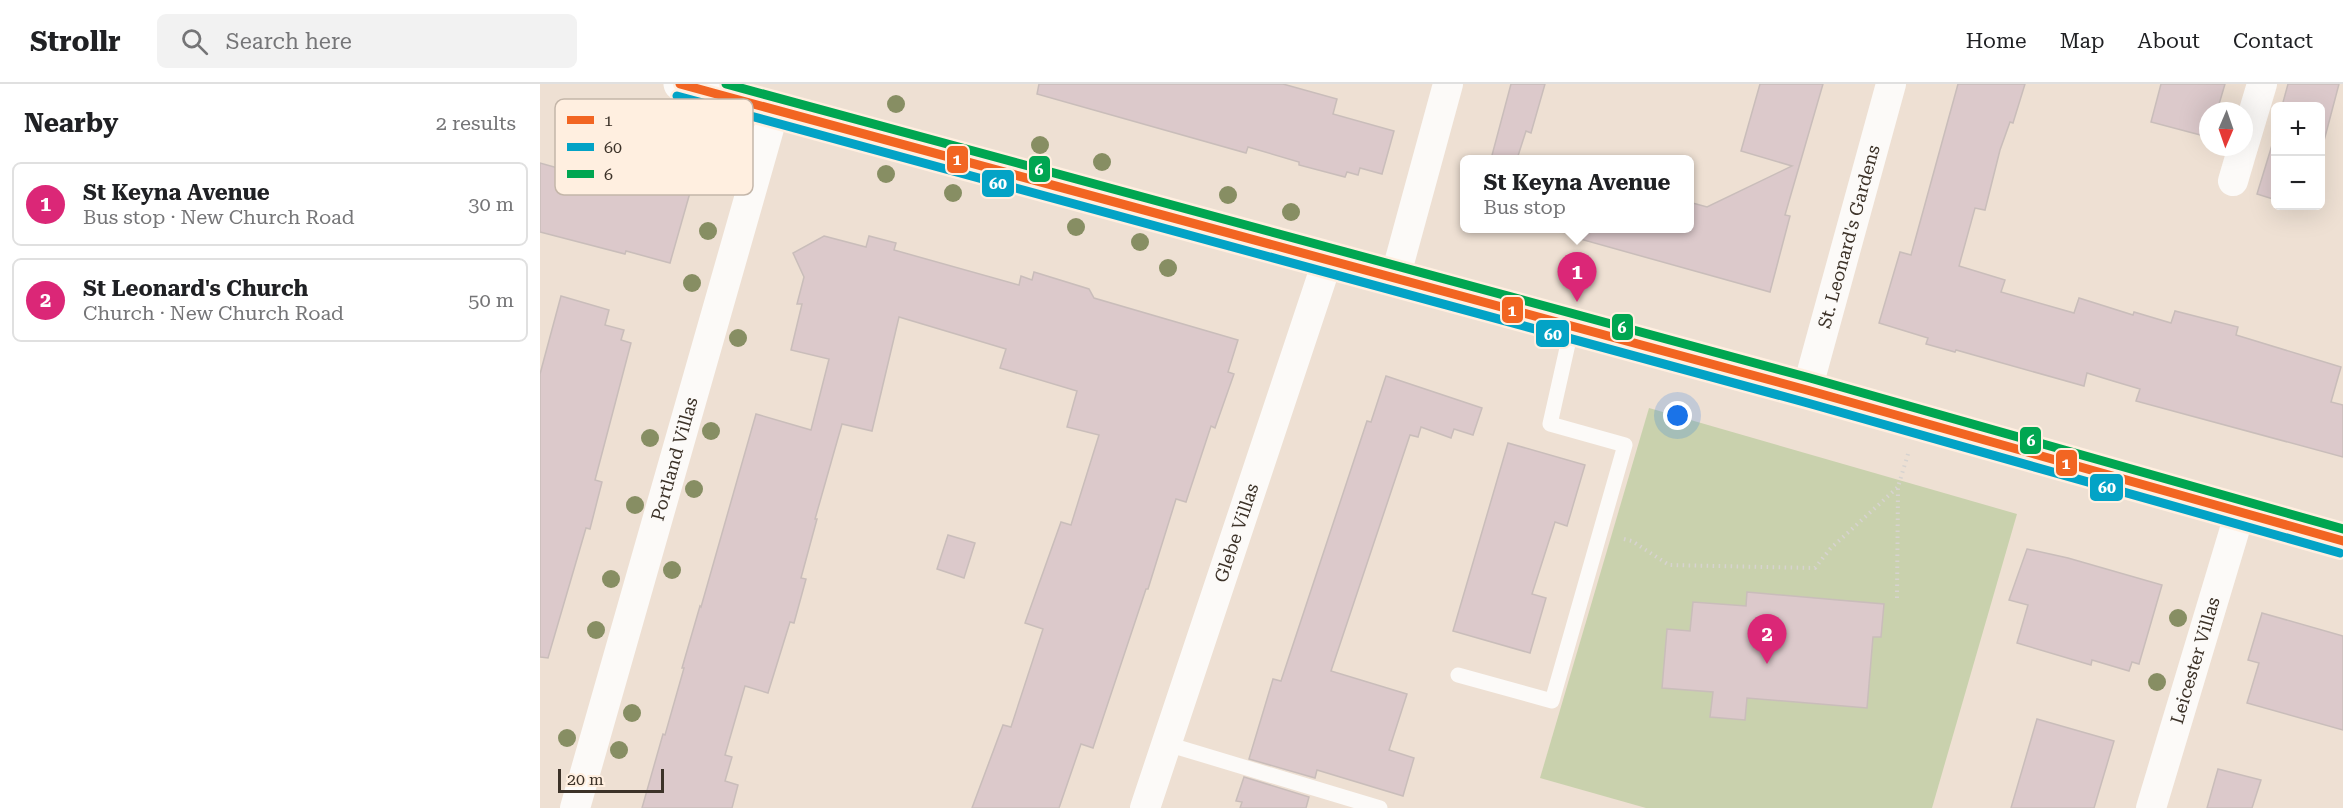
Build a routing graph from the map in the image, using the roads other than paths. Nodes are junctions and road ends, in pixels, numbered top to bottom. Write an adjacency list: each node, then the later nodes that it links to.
1 (680, 84): 5 (main road)
2 (1448, 84): 15 (street)
3 (1892, 84): 17 (street, St. Leonard's Gardens)
4 (2262, 84): 9 (street)
5 (713, 88): 6 (main road)
6 (742, 99)
7 (753, 103): 8 (main road)
8 (774, 111): 12 (street, Portland Villas); 14 (main road)
9 (2253, 113)
10 (2240, 156): 11 (street)
11 (2233, 181)
12 (753, 185)
13 (750, 195): 22 (street, Portland Villas)
14 (1328, 259): 15 (main road); 21 (street, Glebe Villas)
15 (1395, 278): 16 (main road)
16 (1572, 326): 17 (main road); 20 (lane)
17 (1807, 390): 18 (main road)
18 (2240, 512): 19 (main road); 25 (street, Leicester Villas)
19 (2343, 541)
20 (1458, 675)
21 (1167, 744): 23 (street, Glebe Villas); 24 (lane)
22 (575, 808)
23 (1145, 808)
24 (1380, 808)
25 (2151, 808)

